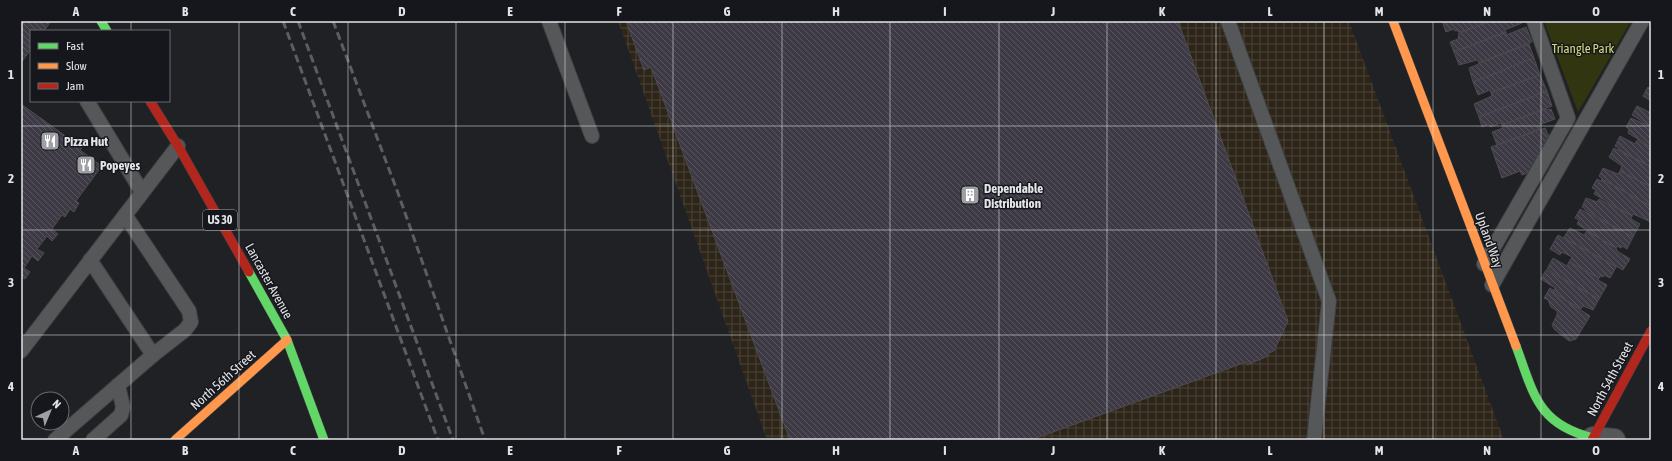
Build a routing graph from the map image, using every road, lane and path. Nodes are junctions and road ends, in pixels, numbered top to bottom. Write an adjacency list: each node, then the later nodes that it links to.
1 (101, 21): 7 (main road)
2 (549, 21): 10 (lane)
3 (1228, 21): 27 (lane)
4 (1393, 21): 15 (main road, Upland Way)
5 (1534, 21): 15 (lane)
6 (1642, 21): 16 (lane)
7 (106, 30)
8 (88, 102): 12 (lane)
9 (151, 102): 11 (main road, Lancaster Avenue / US 30)
10 (592, 136)
11 (178, 146): 12 (lane); 18 (main road, Lancaster Avenue / US 30)
12 (142, 192): 13 (lane)
13 (125, 215): 14 (lane); 20 (lane)
14 (90, 260): 19 (lane); 20 (lane)
15 (1484, 264): 16 (main road, Upland Way)
16 (1492, 285): 22 (main road, Upland Way)
17 (1651, 331): 22 (main road, North 54th Street)
18 (288, 340): 25 (main road, North 56th Street); 26 (main road, Lancaster Avenue / US 30)
19 (21, 350)
20 (153, 355): 21 (lane)
21 (118, 385): 23 (lane); 24 (lane)
22 (1600, 439)
23 (55, 440)
24 (93, 440)
25 (175, 440)
26 (324, 440)
27 (1314, 440)

